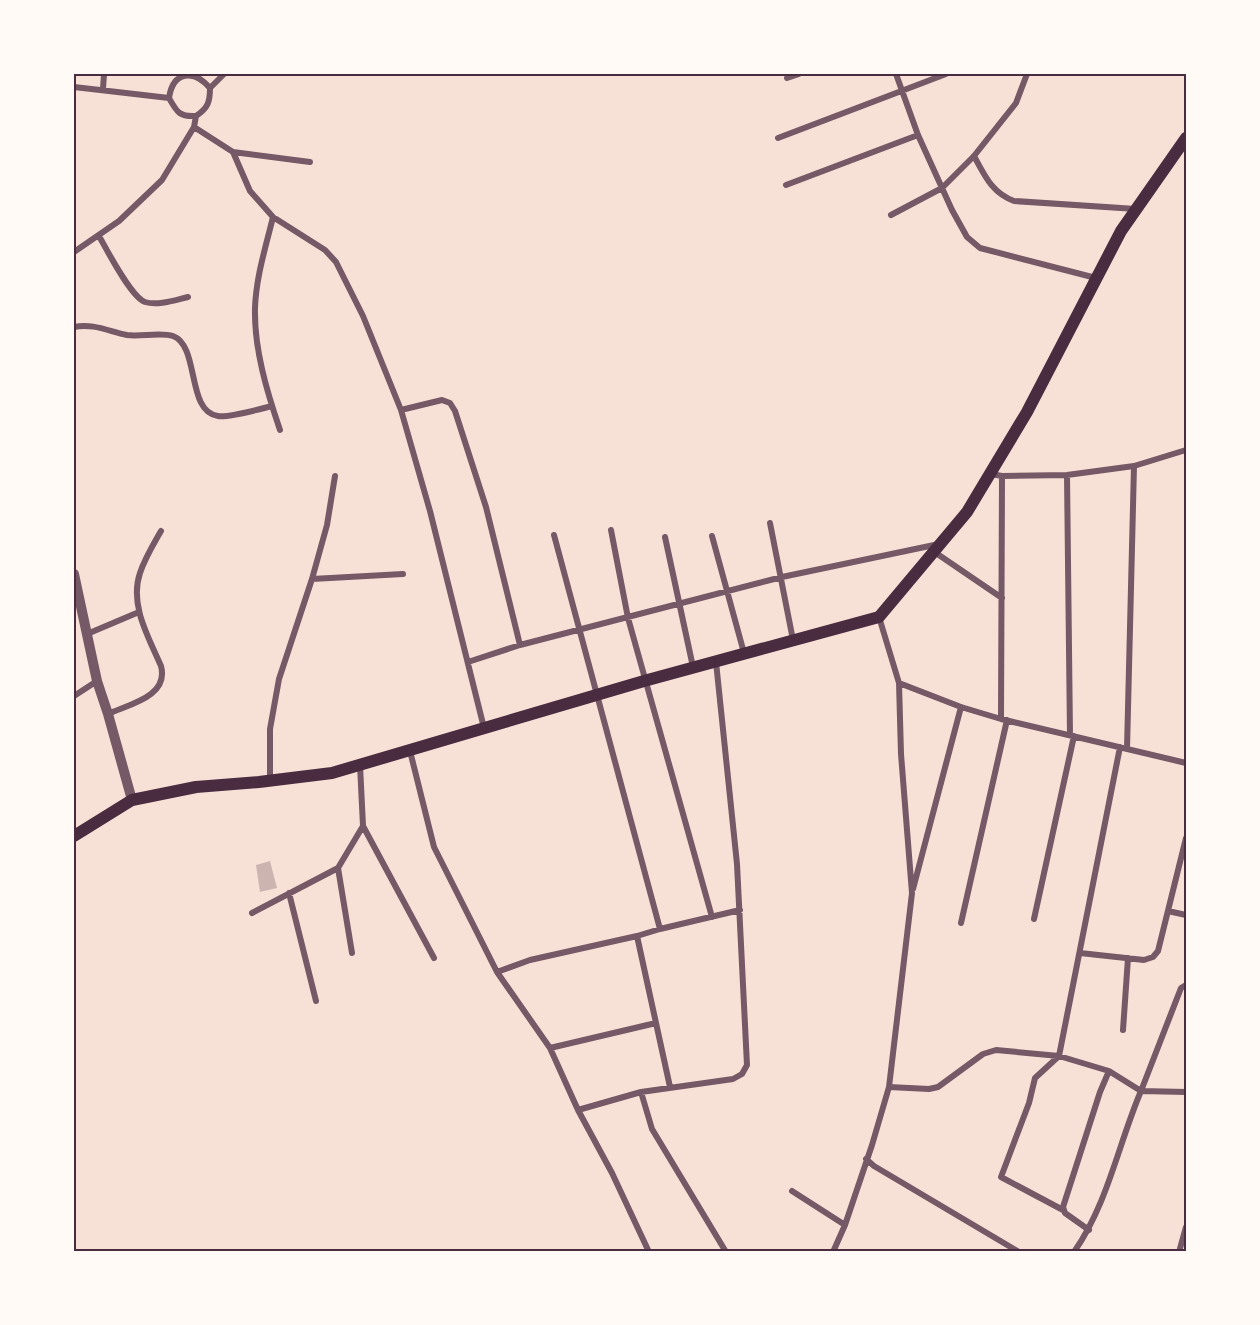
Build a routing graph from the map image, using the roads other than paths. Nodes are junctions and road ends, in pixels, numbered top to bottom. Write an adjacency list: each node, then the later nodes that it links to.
1 (104, 74): 11 (street)
2 (186, 74): 10 (street); 13 (street)
3 (224, 74): 10 (street)
4 (799, 74): 8 (street)
5 (896, 74): 12 (street)
6 (946, 74): 12 (street)
7 (1027, 74): 20 (street)
8 (787, 78)
9 (74, 87): 11 (street)
10 (210, 88): 14 (street)
11 (103, 89): 13 (street)
12 (902, 91): 16 (street); 17 (street)
13 (169, 98): 14 (street)
14 (196, 116): 15 (street)
15 (194, 127): 19 (street); 27 (street)
16 (918, 135): 22 (street); 23 (street)
17 (778, 138)
18 (1186, 138): 24 (main road)
19 (233, 152): 21 (street); 26 (street)
20 (974, 156): 23 (street); 24 (street)
21 (310, 162)
22 (786, 185)
23 (942, 188): 25 (street); 29 (street)
24 (1136, 209): 29 (main road)
25 (891, 215)
26 (273, 217): 32 (street); 33 (street)
27 (99, 236): 28 (street); 30 (street)
28 (74, 252)
29 (1096, 278): 37 (main road)
30 (188, 297)
31 (74, 327): 32 (street)
32 (272, 406): 34 (street)
33 (401, 410): 60 (street); 63 (street)
34 (280, 430)
35 (1186, 450): 36 (street)
36 (1134, 466): 38 (street); 75 (street)
37 (996, 475): 38 (street); 46 (main road); 52 (street)
38 (1067, 475): 74 (street)
39 (335, 476): 50 (street)
40 (770, 523): 49 (street)
41 (611, 530): 56 (street)
42 (160, 531): 54 (street)
43 (554, 535): 57 (street)
44 (712, 536): 51 (street)
45 (665, 537): 53 (street)
46 (936, 548): 49 (street); 52 (street); 55 (main road)
47 (74, 574): 58 (street)
48 (403, 574): 50 (street)
49 (782, 577): 51 (street); 59 (street)
50 (312, 579): 79 (street)
51 (728, 592): 53 (street); 61 (street)
52 (1002, 598): 72 (street)
53 (679, 605): 56 (street); 64 (street)
54 (139, 612): 58 (street); 71 (street)
55 (879, 617): 59 (main road); 67 (street)
56 (628, 618): 57 (street); 66 (street)
57 (578, 631): 60 (street); 68 (street)
58 (87, 634): 65 (street)
59 (793, 640): 61 (main road)
60 (520, 645): 63 (street)
61 (744, 653): 62 (main road)
62 (716, 661): 64 (main road); 87 (street)
63 (468, 662): 73 (street)
64 (693, 667): 66 (main road)
65 (97, 681): 69 (street); 71 (street)
66 (644, 681): 68 (main road); 91 (street)
67 (899, 683): 70 (street); 86 (street)
68 (596, 695): 73 (main road); 94 (street)
69 (74, 696)
70 (962, 707): 72 (street); 86 (street)
71 (108, 714): 80 (street)
72 (1004, 719): 74 (street); 93 (street)
73 (484, 728): 76 (main road)
74 (1072, 735): 75 (street); 92 (street)
75 (1123, 748): 77 (street); 97 (street)
76 (410, 751): 78 (main road); 100 (street)
77 (1186, 763)
78 (360, 765): 79 (main road); 81 (street)
79 (270, 781): 80 (main road)
80 (132, 800): 82 (main road)
81 (363, 826): 84 (street); 98 (street)
82 (74, 836)
83 (1186, 838): 88 (street)
84 (338, 868): 85 (street); 96 (street)
85 (289, 893): 89 (street); 102 (street)
86 (912, 893): 109 (street)
87 (740, 910): 91 (street); 108 (street)
88 (1168, 911): 90 (street); 99 (street)
89 (252, 913)
90 (1186, 915)
91 (712, 917): 94 (street)
92 (1034, 919)
93 (961, 923)
94 (660, 929): 95 (street)
95 (637, 936): 100 (street); 103 (street)
96 (352, 953)
97 (1080, 953): 99 (street); 106 (street)
98 (434, 958)
99 (1128, 958): 104 (street)
100 (498, 972): 105 (street)
101 (1186, 985): 110 (street)
102 (316, 1000)
103 (656, 1023): 105 (street); 108 (street)
104 (1123, 1030)
105 (550, 1048): 113 (street)
106 (1059, 1056): 107 (street); 109 (street); 116 (street)
107 (1109, 1071): 110 (street); 116 (street)
108 (670, 1087): 111 (street)
109 (889, 1087): 114 (street)
110 (1141, 1091): 112 (street); 119 (street)
111 (641, 1092): 113 (street); 121 (street)
112 (1186, 1092)
113 (578, 1110): 120 (street)
114 (866, 1159): 117 (street); 123 (street)
115 (792, 1191): 117 (street)
116 (1063, 1210): 119 (street)
117 (844, 1225): 122 (street)
118 (1186, 1227): 125 (street)
119 (1089, 1230): 124 (street)
120 (649, 1251)
121 (726, 1251)
122 (832, 1251)
123 (1019, 1251)
124 (1074, 1251)
125 (1179, 1251)

